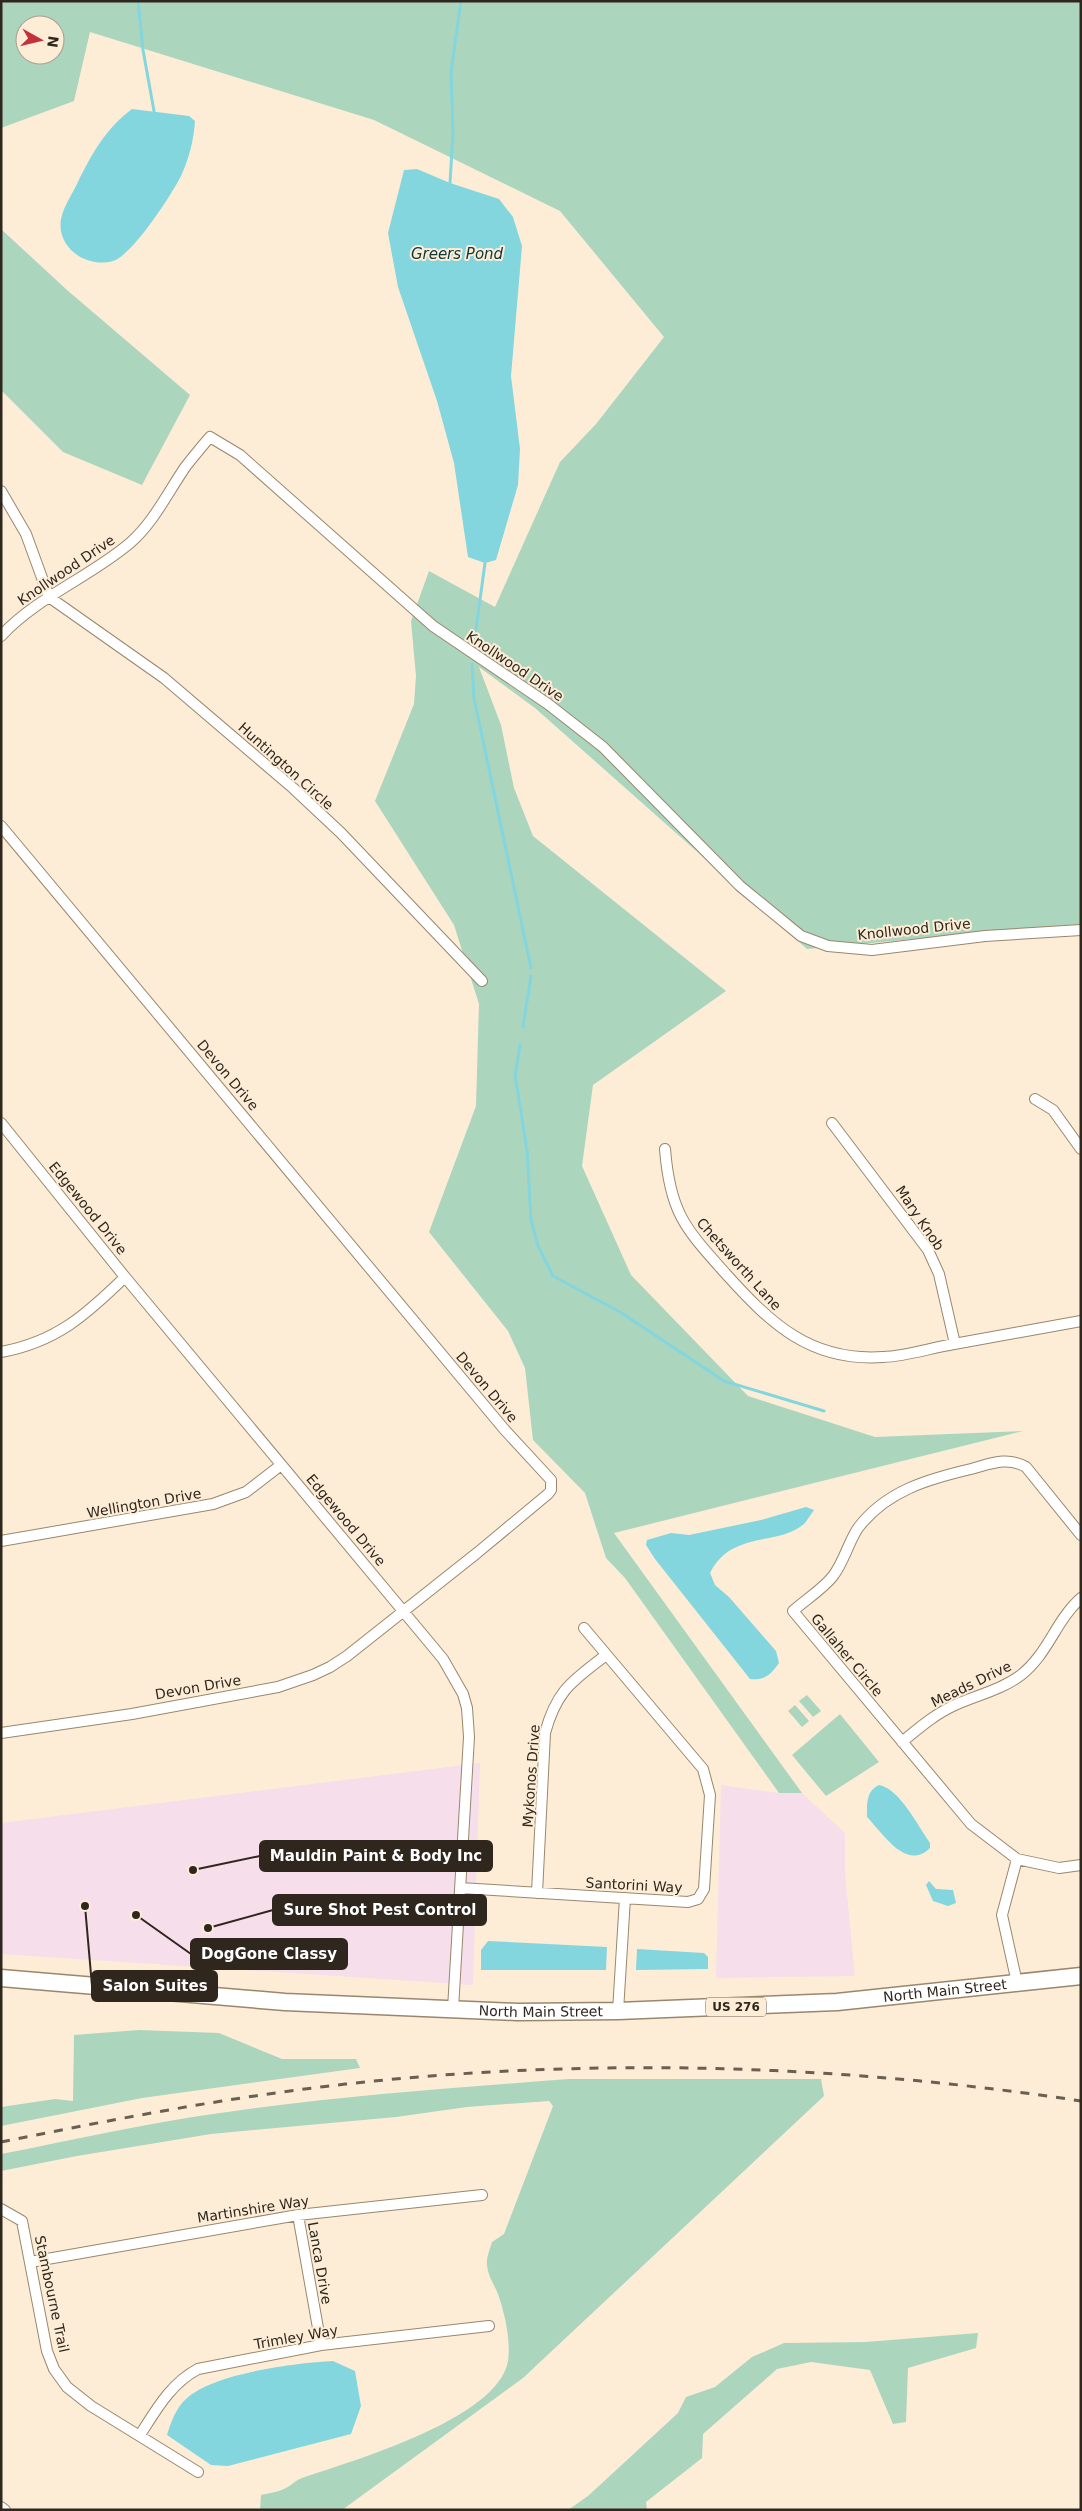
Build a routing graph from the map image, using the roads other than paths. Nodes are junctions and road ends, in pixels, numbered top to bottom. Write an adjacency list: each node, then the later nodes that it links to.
1 (1, 491): 2 (street)
2 (49, 597): 3 (street, Knollwood Drive); 5 (street, Knollwood Drive); 6 (street, Huntington Circle)
3 (1, 636)
4 (1, 826): 20 (street, Devon Drive)
5 (1081, 930)
6 (482, 981)
7 (1035, 1099): 11 (street)
8 (1, 1123): 12 (street, Edgewood Drive)
9 (832, 1124): 14 (street, Mary Knob)
10 (665, 1149): 14 (street, Chetsworth Lane)
11 (1081, 1149)
12 (125, 1276): 15 (street); 16 (street, Edgewood Drive)
13 (1081, 1321): 14 (street, Chetsworth Lane)
14 (955, 1344)
15 (1, 1352)
16 (281, 1465): 18 (street, Wellington Drive); 20 (street, Edgewood Drive)
17 (1081, 1535): 24 (street, Gallaher Circle)
18 (1, 1541)
19 (1081, 1598): 24 (street, Meads Drive)
20 (404, 1611): 23 (street, Devon Drive); 27 (street, Edgewood Drive)
21 (584, 1628): 22 (street, Santorini Way)
22 (606, 1655): 28 (street, Mykonos Drive); 29 (street, Santorini Way)
23 (1, 1733)
24 (902, 1742): 25 (street, Gallaher Circle)
25 (1018, 1859): 26 (street, Gallaher Circle); 32 (street)
26 (1081, 1865)
27 (460, 1888): 28 (street, Santorini Way); 33 (street, Edgewood Drive)
28 (537, 1893): 29 (street, Santorini Way)
29 (625, 1898): 34 (street)
30 (1081, 1976): 32 (main road, North Main Street / US 276)
31 (1, 1978): 33 (main road, North Main Street / US 276)
32 (1017, 1983): 34 (main road, North Main Street / US 276)
33 (453, 2009): 34 (main road, North Main Street / US 276)
34 (618, 2011)
35 (482, 2195): 37 (street, Martinshire Way)
36 (1, 2209): 38 (street, Stambourne Trail)
37 (298, 2215): 38 (street, Martinshire Way); 40 (street, Lanca Drive)
38 (30, 2262): 41 (street, Stambourne Trail)
39 (488, 2326): 40 (street, Trimley Way)
40 (321, 2345): 41 (street, Trimley Way)
41 (140, 2435): 42 (street, Stambourne Trail)
42 (198, 2472)
43 (1, 2507): 44 (street)
44 (5, 2510)

